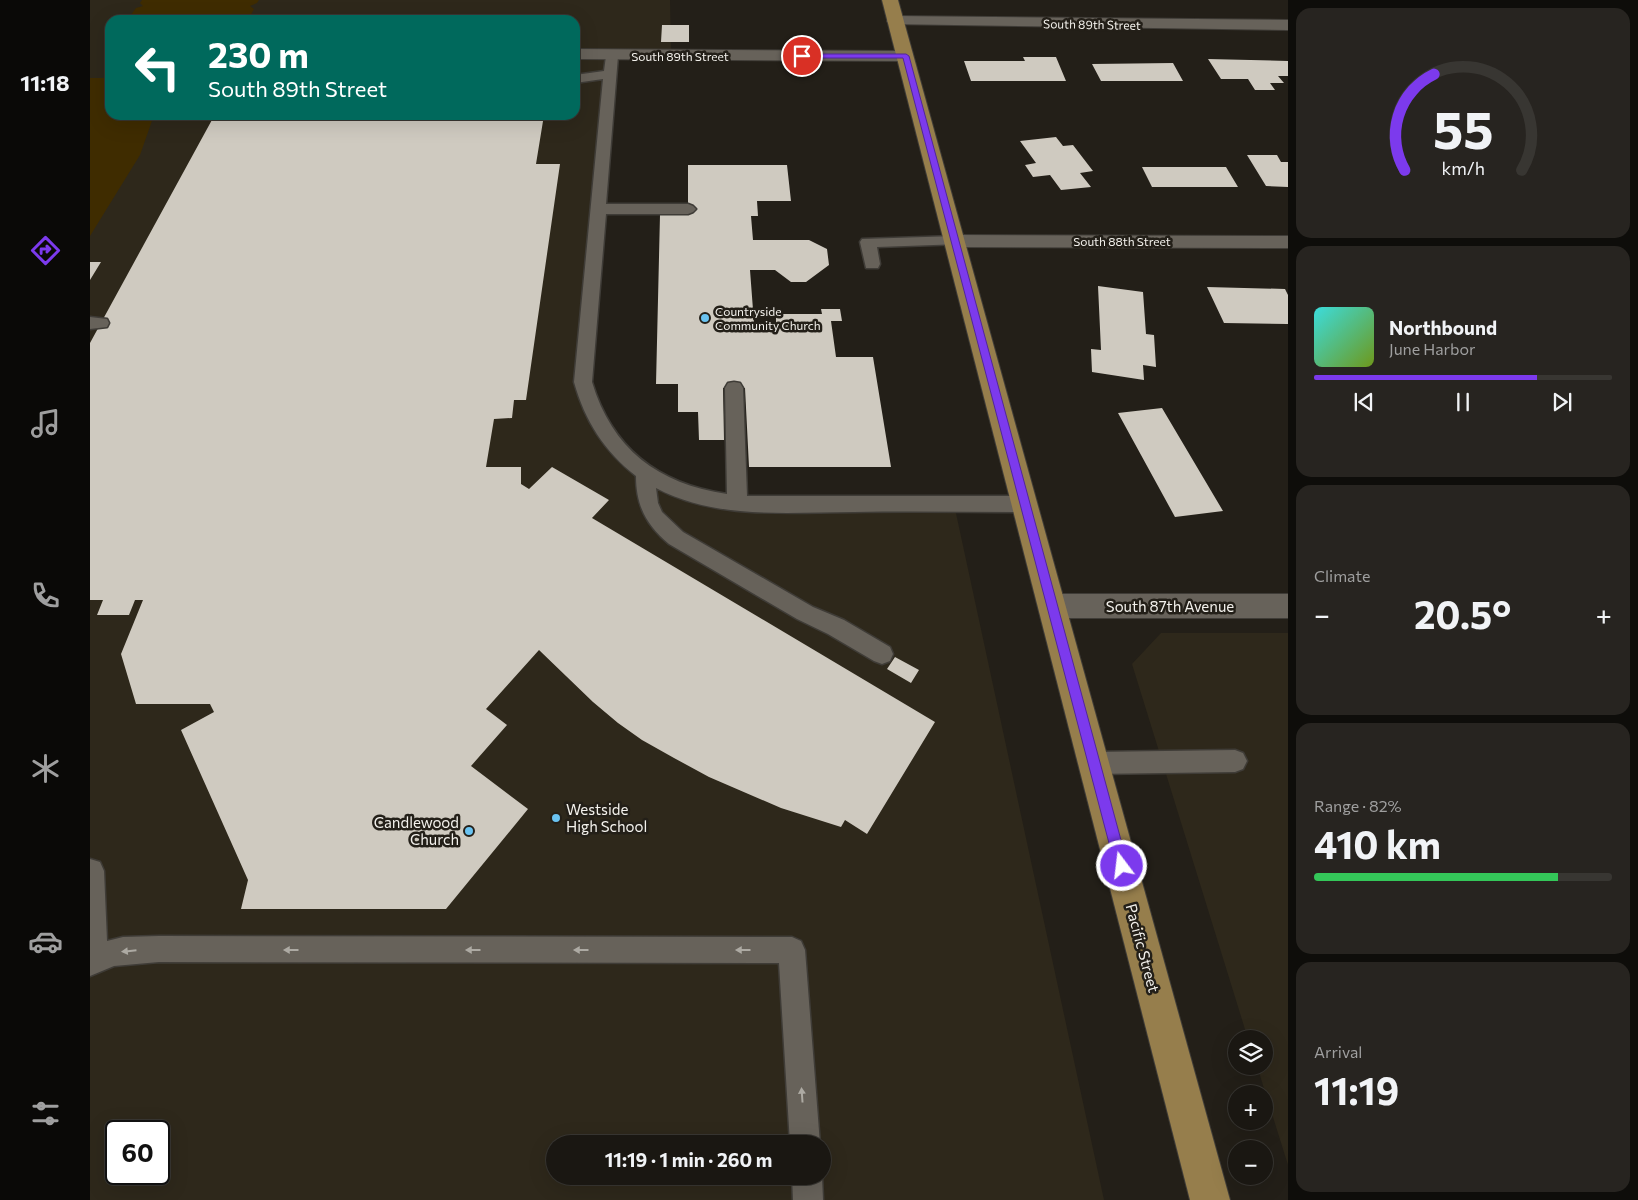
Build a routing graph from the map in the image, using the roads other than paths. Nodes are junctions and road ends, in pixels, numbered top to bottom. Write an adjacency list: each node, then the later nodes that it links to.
1 (890, 0): 2 (main road, Pacific Street)
2 (895, 21): 3 (street, South 89th Street); 6 (main road, Pacific Street)
3 (1288, 25)
4 (580, 54): 5 (street, South 89th Street)
5 (612, 56): 6 (street, South 89th Street); 7 (lane)
6 (906, 56): 11 (main road, Pacific Street)
7 (610, 74): 8 (lane); 9 (lane)
8 (580, 78)
9 (598, 209): 10 (lane); 15 (lane)
10 (688, 209)
11 (956, 241): 12 (street, South 88th Street); 13 (lane); 17 (main road, Pacific Street)
12 (1288, 242)
13 (872, 264)
14 (734, 388): 16 (lane)
15 (646, 473): 16 (lane); 20 (lane)
16 (737, 503): 17 (lane)
17 (1025, 504): 18 (main road, Pacific Street)
18 (1052, 606): 19 (street, South 87th Avenue); 22 (main road, Pacific Street)
19 (1288, 606)
20 (882, 654)
21 (1235, 762): 22 (lane)
22 (1094, 763): 28 (main road, Pacific Street)
23 (91, 871): 24 (lane)
24 (92, 961): 25 (lane, one-way to 24)
25 (804, 1135)
26 (807, 1185): 27 (lane)
27 (808, 1200)
28 (1210, 1200)

